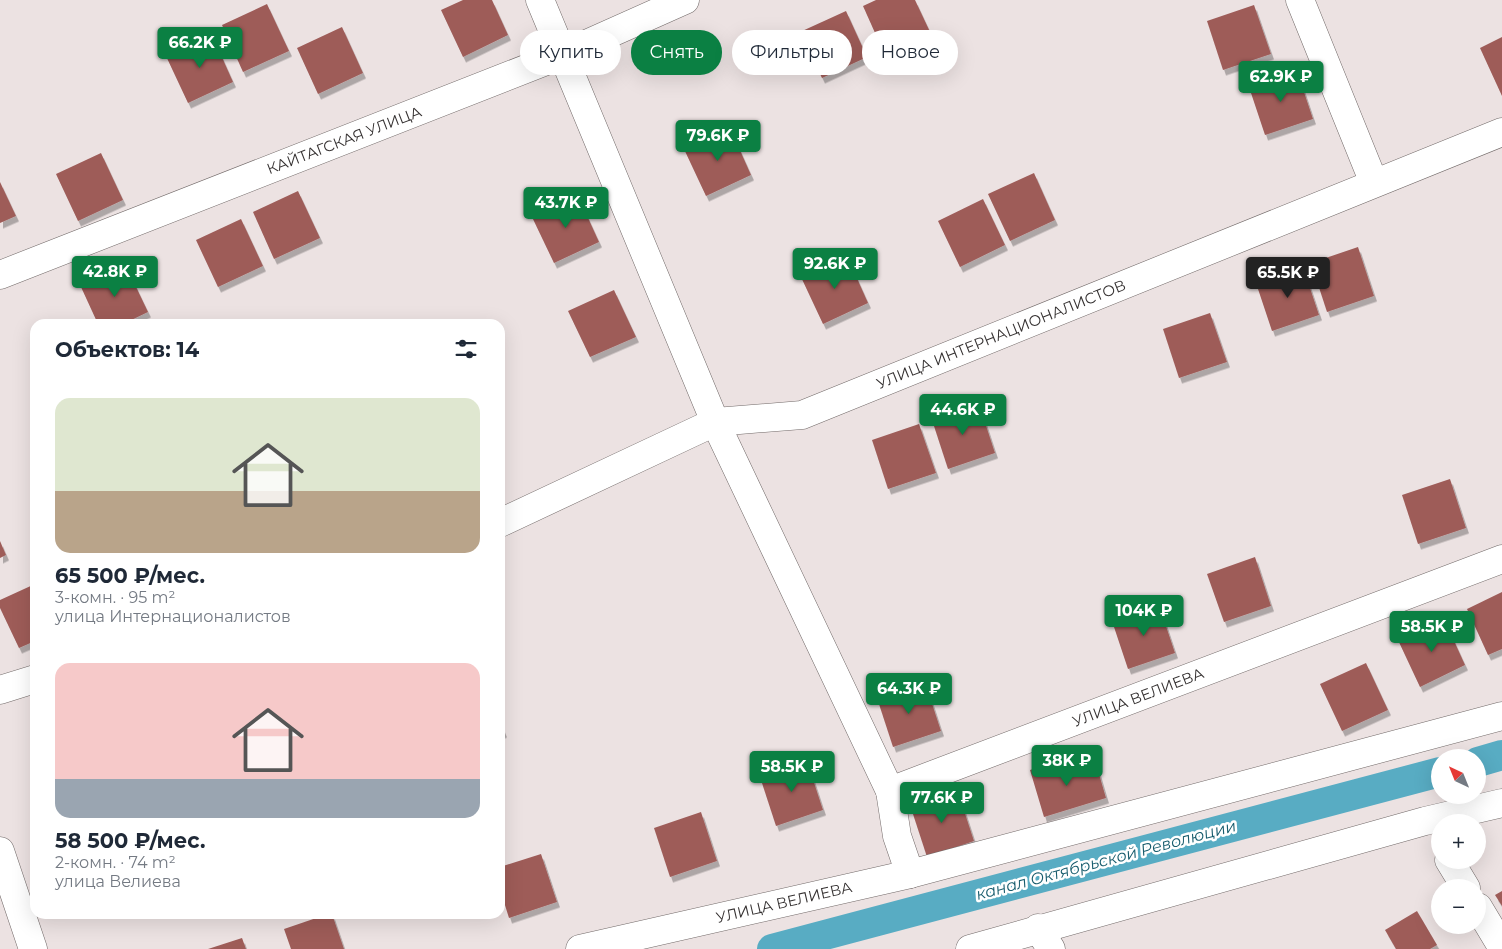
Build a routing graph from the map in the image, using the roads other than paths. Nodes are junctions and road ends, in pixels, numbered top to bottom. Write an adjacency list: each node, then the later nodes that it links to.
1 (540, 0): 4 (street)
2 (685, 0): 5 (street, КАЙТАГСКАЯ УЛИЦА)
3 (1300, 0): 9 (street)
4 (553, 30)
5 (618, 30)
6 (520, 71): 10 (street, КАЙТАГСКАЯ УЛИЦА)
7 (573, 75): 11 (street)
8 (1502, 132): 9 (street, УЛИЦА ИНТЕРНАЦИОНАЛИСТОВ)
9 (1374, 183): 11 (street, УЛИЦА ИНТЕРНАЦИОНАЛИСТОВ)
10 (0, 274)
11 (715, 422): 12 (street, УЛИЦА ИНТЕРНАЦИОНАЛИСТОВ); 17 (street)
12 (505, 521)
13 (1502, 560): 17 (street, УЛИЦА ВЕЛИЕВА)
14 (30, 681): 15 (street)
15 (0, 690)
16 (1502, 716): 22 (street, УЛИЦА ВЕЛИЕВА)
17 (890, 791): 22 (street)
18 (1502, 802): 19 (street)
19 (1425, 821): 20 (street); 24 (street)
20 (1431, 831)
21 (0, 851): 26 (street)
22 (910, 874): 27 (street, УЛИЦА ВЕЛИЕВА)
23 (1486, 920): 25 (street)
24 (1044, 938): 28 (street)
25 (1502, 947)
26 (33, 949)
27 (580, 949)
28 (970, 949)

